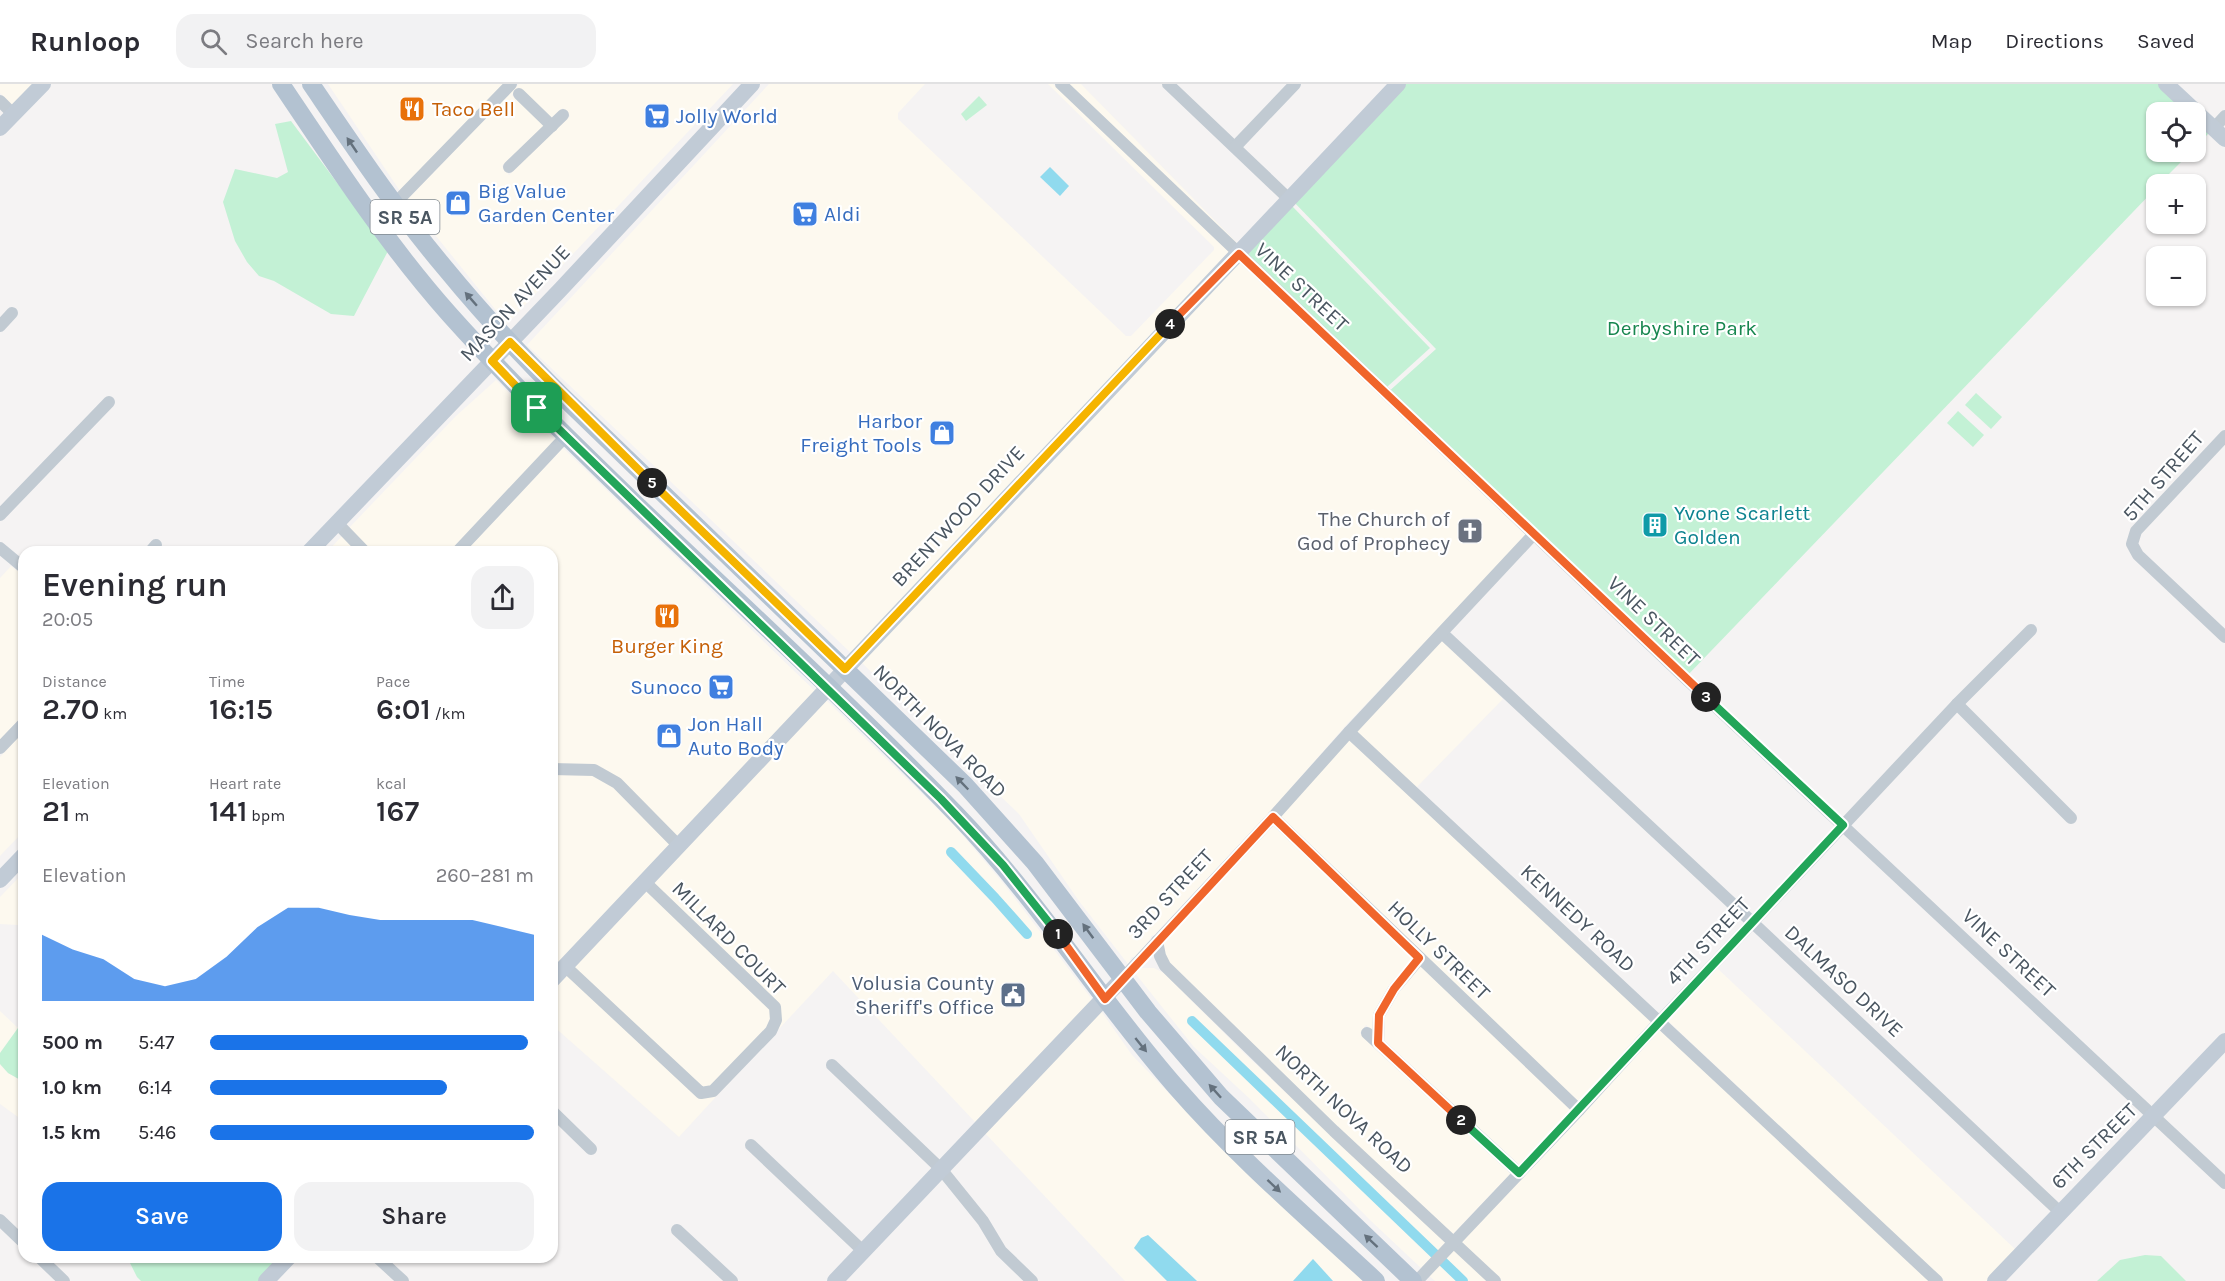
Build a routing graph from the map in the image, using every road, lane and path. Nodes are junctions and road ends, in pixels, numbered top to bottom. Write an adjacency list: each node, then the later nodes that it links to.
1 (43, 84): 13 (street)
2 (281, 84): 22 (main road, SR 5A)
3 (311, 84): 21 (main road, NORTH NOVA ROAD / SR 5A, one-way to 3)
4 (511, 84): 21 (street)
5 (752, 84): 26 (street, MASON AVENUE)
6 (1060, 84): 23 (street, VINE STREET)
7 (1168, 84): 18 (street)
8 (1295, 84): 18 (street)
9 (1398, 84): 20 (street, BRENTWOOD DRIVE)
10 (2166, 84): 17 (street)
11 (519, 94): 15 (street)
12 (0, 101): 13 (street)
13 (13, 114): 16 (street)
14 (562, 115): 15 (street)
15 (552, 126): 19 (street)
16 (0, 128)
17 (2221, 128)
18 (1235, 147): 20 (street)
19 (509, 167)
20 (1290, 200): 23 (street, BRENTWOOD DRIVE)
21 (395, 204): 22 (street); 26 (main road, NORTH NOVA ROAD / SR 5A, one-way to 21)
22 (376, 223): 27 (main road, SR 5A)
23 (1239, 254): 33 (street, VINE STREET); 44 (street, BRENTWOOD DRIVE)
24 (12, 313): 25 (street)
25 (0, 326)
26 (510, 342): 27 (street, MASON AVENUE); 40 (main road, NORTH NOVA ROAD / SR 5A)
27 (492, 361): 29 (main road, SR 5A); 32 (street, MASON AVENUE)
28 (109, 402): 31 (street)
29 (566, 436): 36 (street); 38 (main road, SR 5A)
30 (2225, 436): 43 (street, 5TH STREET)
31 (0, 515)
32 (336, 522): 34 (street, MASON AVENUE); 35 (street)
33 (1534, 534): 42 (street, 3RD STREET); 53 (street, VINE STREET)
34 (314, 546)
35 (359, 546)
36 (463, 546)
37 (0, 548): 39 (street)
38 (687, 553): 40 (main road); 45 (main road, SR 5A)
39 (18, 563)
40 (739, 566): 44 (main road, NORTH NOVA ROAD / SR 5A)
41 (2031, 630): 46 (street, 4TH STREET)
42 (1442, 633): 48 (street, 3RD STREET); 58 (street, DALMASO DRIVE)
43 (2225, 637)
44 (845, 669): 45 (street, BRENTWOOD DRIVE); 65 (main road, NORTH NOVA ROAD / SR 5A, one-way to 44)
45 (828, 688): 54 (street, BRENTWOOD DRIVE); 66 (main road, SR 5A)
46 (1957, 704): 52 (street); 53 (street, 4TH STREET)
47 (18, 729): 49 (street)
48 (1348, 732): 51 (street, 3RD STREET); 67 (street, KENNEDY ROAD)
49 (0, 748)
50 (558, 770): 54 (street)
51 (1273, 817): 59 (street, 3RD STREET); 60 (street, HOLLY STREET)
52 (2071, 818)
53 (1843, 825): 58 (street, 4TH STREET); 74 (street, VINE STREET)
54 (679, 846): 57 (street, BRENTWOOD DRIVE)
55 (18, 861): 56 (street)
56 (0, 880)
57 (645, 882): 63 (street, BRENTWOOD DRIVE); 63 (street, MILLARD COURT)
58 (1752, 922): 67 (street, 4TH STREET); 80 (street, DALMASO DRIVE)
59 (1156, 941): 61 (street, 3RD STREET); 62 (street)
60 (1419, 958): 70 (street); 72 (street, HOLLY STREET)
61 (1137, 963): 62 (street); 65 (street, 3RD STREET)
62 (1165, 966): 84 (street, NORTH NOVA ROAD)
63 (566, 967): 64 (street, BRENTWOOD DRIVE)
64 (558, 975)
65 (1123, 978): 66 (street, 3RD STREET); 89 (main road, NORTH NOVA ROAD / SR 5A, one-way to 65)
66 (1105, 999): 77 (street, 3RD STREET); 96 (main road, SR 5A, one-way to 96)
67 (1660, 1021): 72 (street, 4TH STREET); 98 (street, KENNEDY ROAD)
68 (1367, 1033): 70 (street)
69 (2225, 1041): 74 (street, 6TH STREET)
70 (1378, 1043): 78 (street)
71 (832, 1065): 77 (street)
72 (1579, 1110): 78 (street, 4TH STREET)
73 (558, 1117): 76 (street)
74 (2154, 1117): 79 (street, VINE STREET); 80 (street, 6TH STREET)
75 (751, 1145): 85 (street)
76 (591, 1149)
77 (941, 1168): 85 (street, 3RD STREET); 95 (street)
78 (1519, 1173): 84 (street, 4TH STREET)
79 (2225, 1183)
80 (2060, 1212): 99 (street, 6TH STREET)
81 (0, 1220): 83 (street)
82 (677, 1230): 94 (street)
83 (18, 1237)
84 (1453, 1242): 89 (street, 4TH STREET); 97 (street, NORTH NOVA ROAD)
85 (863, 1251): 90 (street, 3RD STREET)
86 (45, 1263): 91 (street)
87 (283, 1263): 92 (street)
88 (383, 1263): 93 (street)
89 (1418, 1278)
90 (836, 1280)
91 (64, 1281)
92 (266, 1281)
93 (402, 1281)
94 (732, 1281)
95 (1032, 1281)
96 (1376, 1281)
97 (1495, 1281)
98 (1937, 1281)
99 (1995, 1281)

